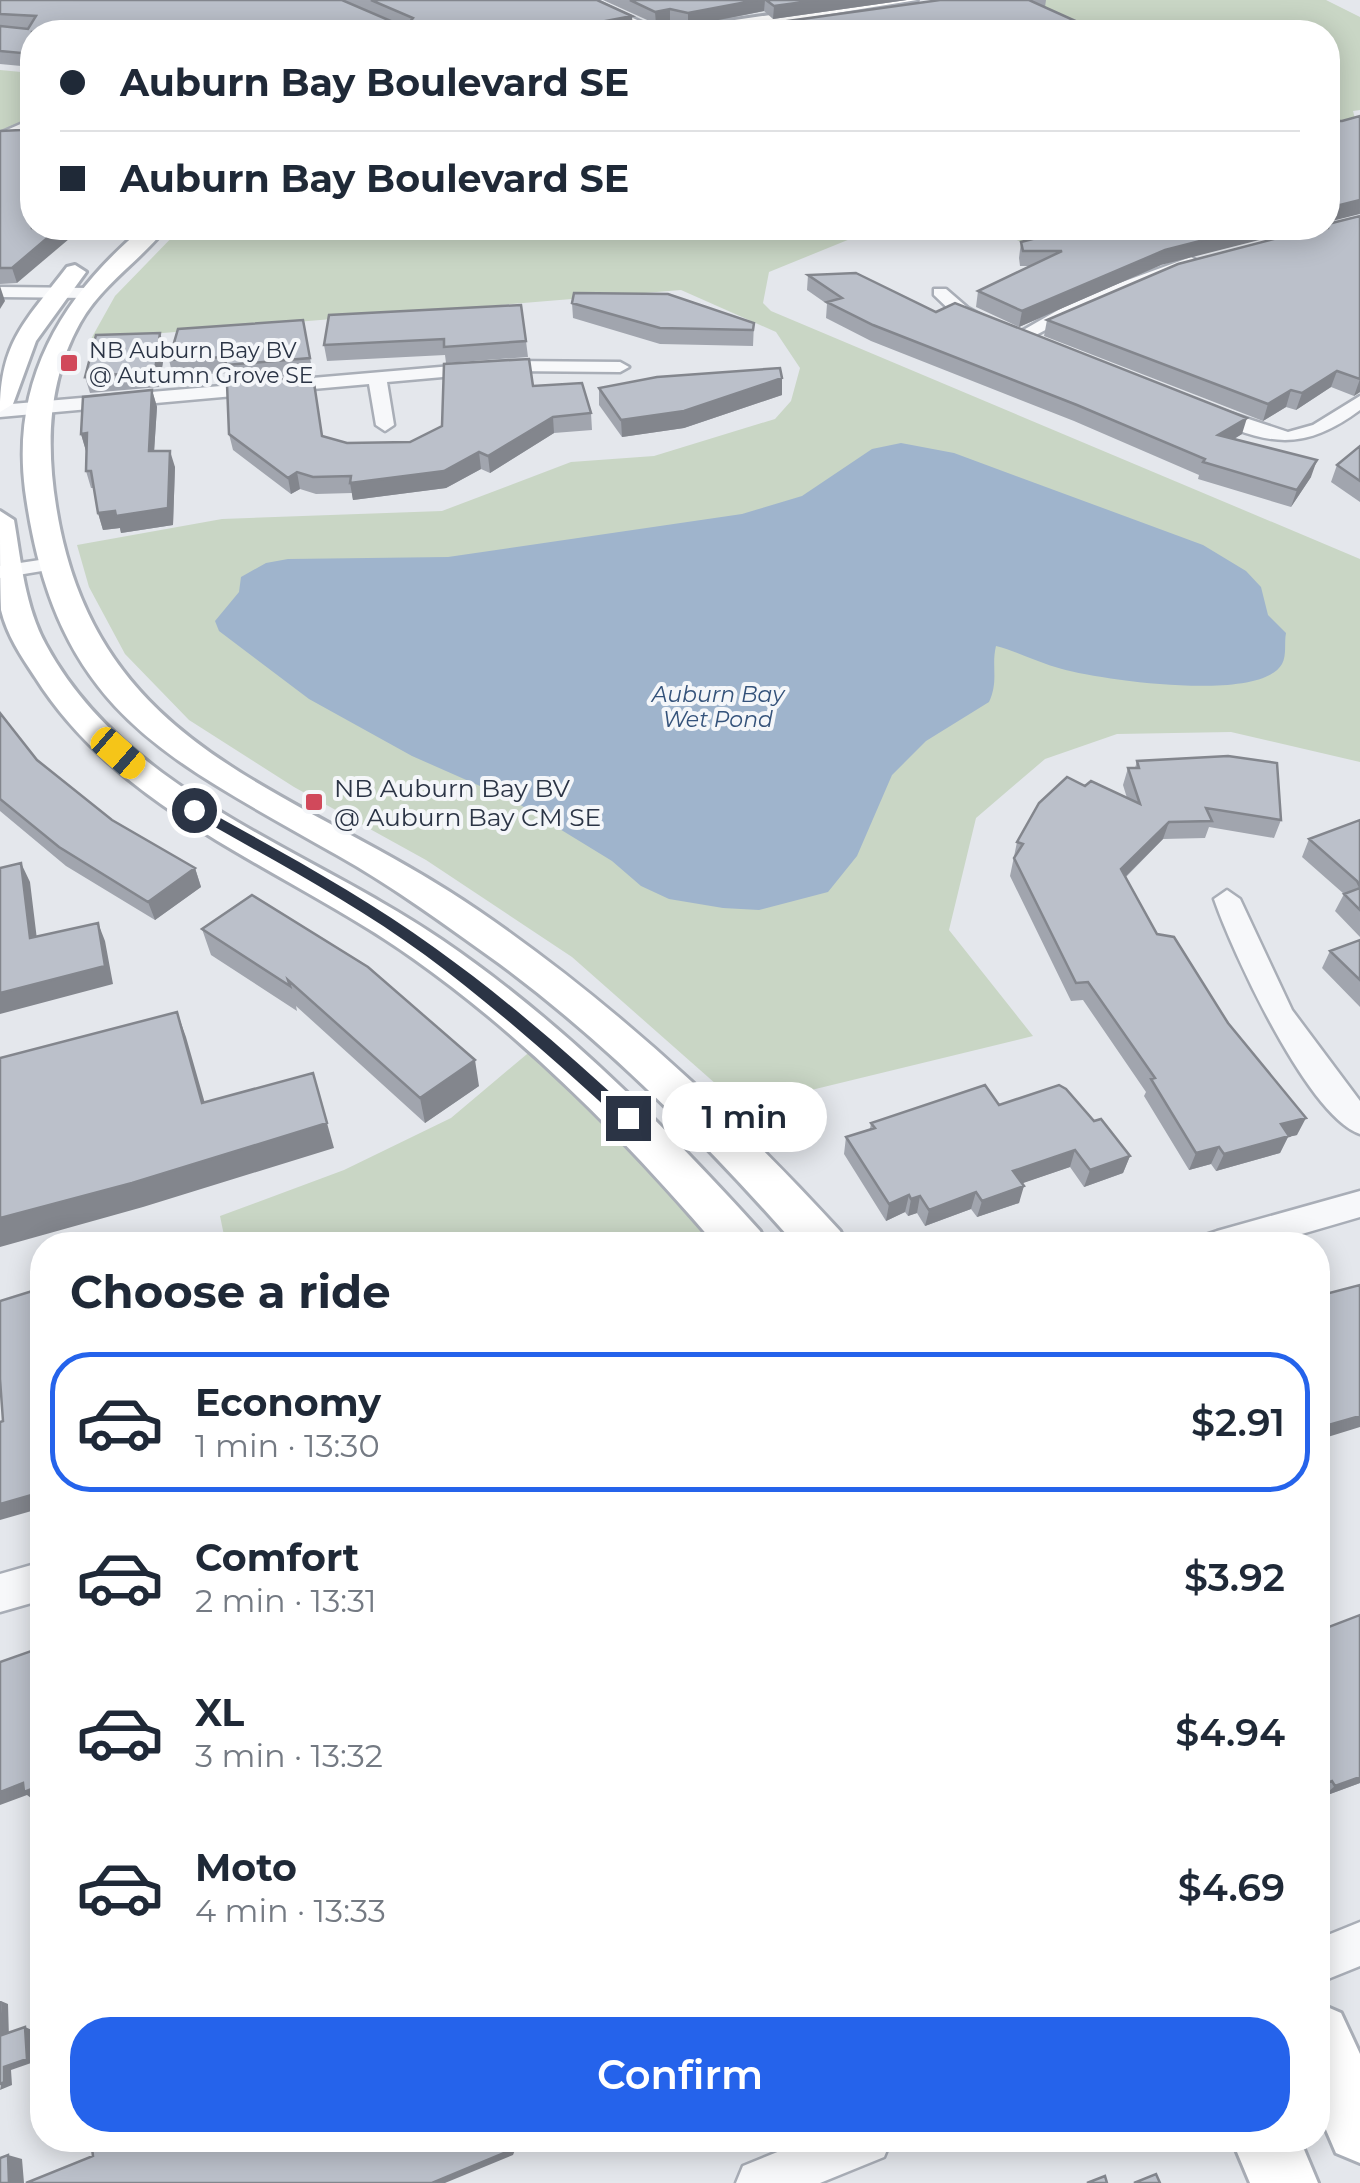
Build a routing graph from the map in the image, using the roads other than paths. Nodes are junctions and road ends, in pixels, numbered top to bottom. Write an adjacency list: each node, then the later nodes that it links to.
1 (585, 0): 3 (street)
2 (917, 3): 4 (street); 5 (street)
3 (630, 20)
4 (782, 20)
5 (813, 20)
6 (113, 240): 10 (street)
7 (140, 240): 10 (street)
8 (1217, 254): 12 (street)
9 (0, 292): 10 (street)
10 (73, 292): 18 (street); 19 (street)
11 (940, 292): 12 (street)
12 (1020, 337): 13 (street)
13 (1055, 351)
14 (620, 367): 15 (street)
15 (378, 378): 19 (street); 20 (street)
16 (1360, 401): 17 (street)
17 (1192, 406)
18 (0, 408): 19 (street)
19 (37, 408): 22 (street)
20 (384, 425)
21 (0, 520): 23 (street)
22 (52, 564): 23 (street); 28 (street)
23 (4, 571): 27 (street)
24 (1227, 899): 25 (street)
25 (1360, 1122)
26 (1360, 1204): 29 (street)
27 (732, 1232)
28 (812, 1232)
29 (1262, 1232)
30 (30, 1584): 31 (street)
31 (0, 1593)
32 (1360, 1944): 33 (street)
33 (1330, 1956)
34 (1330, 2063): 35 (street)
35 (1360, 2129)
36 (838, 2152): 38 (street)
37 (1271, 2152): 39 (street)
38 (760, 2183)
39 (1284, 2183)

